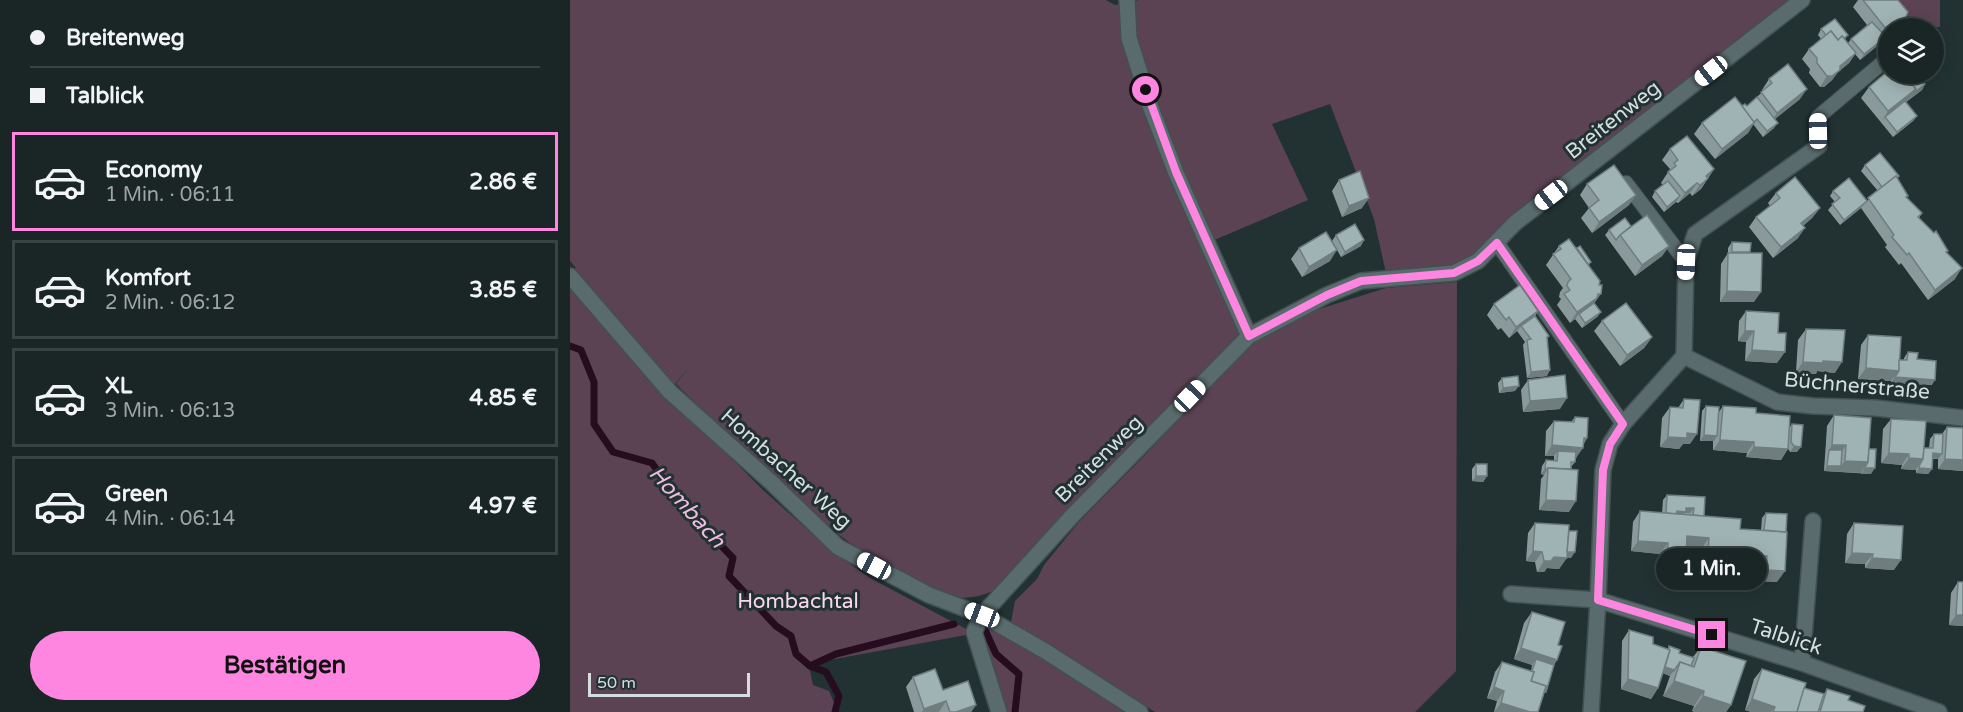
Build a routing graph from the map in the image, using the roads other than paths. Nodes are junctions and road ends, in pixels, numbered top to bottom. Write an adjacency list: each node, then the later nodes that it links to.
1 (1126, 0): 9 (street)
2 (1802, 0): 6 (street, Breitenweg)
3 (1878, 66): 4 (lane)
4 (1819, 146): 7 (street)
5 (1626, 183): 7 (lane)
6 (1497, 243): 9 (street, Breitenweg); 12 (lane)
7 (1686, 262): 10 (street)
8 (570, 276): 16 (street, Hombacher Weg)
9 (1249, 336): 16 (street, Breitenweg)
10 (1684, 357): 11 (street, Büchnerstraße); 12 (street)
11 (1963, 418)
12 (1623, 424): 15 (street)
13 (1813, 521): 17 (street)
14 (1512, 594): 15 (street, Talblick)
15 (1598, 600): 17 (street, Talblick); 20 (street)
16 (982, 615): 18 (street); 19 (street, Hombacher Weg)
17 (1802, 663): 21 (street, Talblick)
18 (999, 712)
19 (1140, 712)
20 (1591, 712)
21 (1939, 712)

